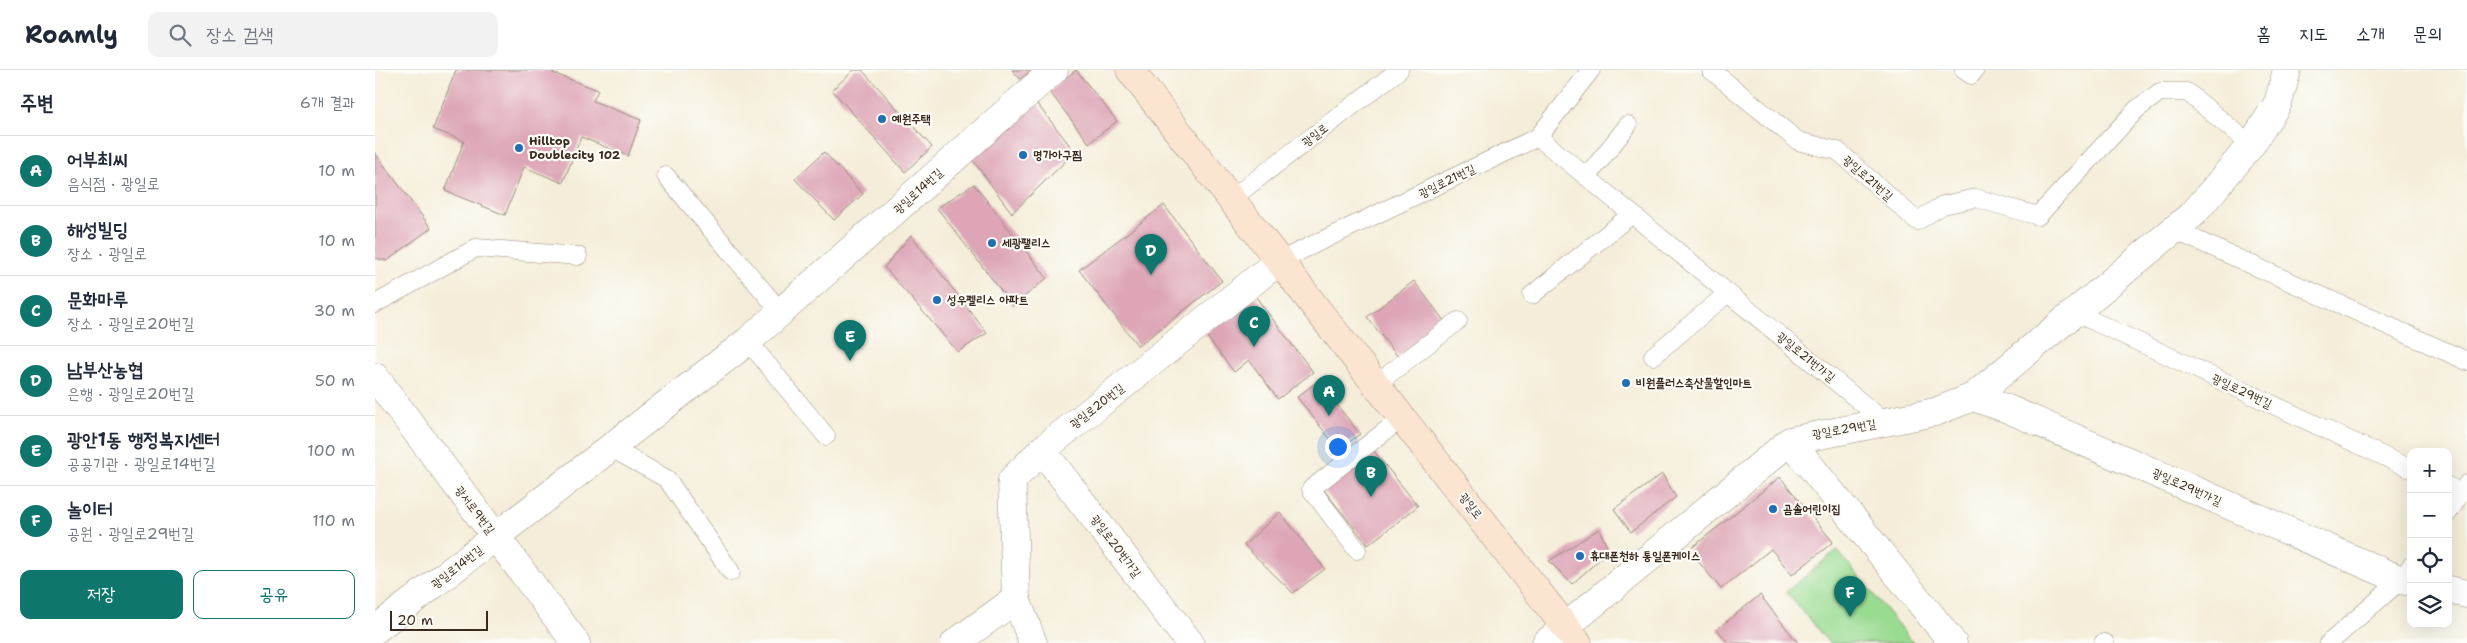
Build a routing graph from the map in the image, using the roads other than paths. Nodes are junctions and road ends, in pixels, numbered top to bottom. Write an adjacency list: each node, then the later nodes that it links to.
1 (1054, 70): 22 (street, 광일로14번길)
2 (1130, 70): 14 (street, 광일로)
3 (1399, 70): 14 (lane, 광일로)
4 (1591, 70): 10 (lane, 광일로21번길)
5 (1711, 70): 11 (lane, 광일로21번길)
6 (1964, 70): 7 (lane)
7 (1975, 70)
8 (2287, 70): 11 (street, 광일로29번길)
9 (1628, 125): 13 (lane)
10 (1538, 137): 13 (lane, 광일로21번가길); 18 (lane, 광일로21번길)
11 (2251, 145): 16 (street, 광일로29번길)
12 (666, 176): 22 (lane)
13 (1587, 178): 15 (lane, 광일로21번가길)
14 (1231, 199): 18 (street, 광일로)
15 (1632, 214): 19 (lane, 광일로21번가길); 20 (lane)
16 (2174, 230): 23 (street, 광일로29번길); 27 (lane)
17 (578, 256): 21 (lane)
18 (1279, 261): 29 (street, 광일로); 36 (street, 광일로20번길)
19 (1728, 293): 26 (lane); 32 (lane, 광일로21번가길)
20 (1532, 295)
21 (375, 304)
22 (781, 312): 25 (street, 광일로14번길)
23 (2074, 312): 30 (street, 광일로29번길); 37 (lane, 광일로29번길)
24 (1458, 321): 29 (lane)
25 (748, 342): 33 (lane); 35 (street, 광일로14번길)
26 (1653, 356)
27 (2467, 361)
28 (375, 377): 40 (street, 광서로9번길)
29 (1376, 384): 31 (street, 광일로)
30 (1973, 397): 32 (street, 광일로29번길); 43 (street, 광일로29번가길)
31 (1402, 418): 41 (lane); 48 (street, 광일로)
32 (1885, 422): 34 (street, 광일로29번길)
33 (826, 436)
34 (1790, 441): 48 (street, 광일로29번길); 53 (street, 광일로29번길)
35 (611, 448): 40 (street, 광일로14번길); 42 (lane)
36 (1042, 450): 46 (street, 광일로20번길); 52 (street, 광일로20번가길)
37 (2407, 467)
38 (2459, 488): 39 (lane)
39 (2452, 504)
40 (496, 537): 47 (street, 광일로14번길); 49 (street, 광서로9번길)
41 (1357, 550)
42 (731, 572)
43 (2407, 576): 54 (lane, 광일로29번가길)
44 (2452, 591): 45 (street)
45 (2467, 594)
46 (1016, 599): 50 (street); 51 (street, 광일로20번길)
47 (375, 630)
48 (1564, 638)
49 (576, 643)
50 (955, 643)
51 (1033, 643)
52 (1190, 643)
53 (1953, 643)
54 (2329, 643)

